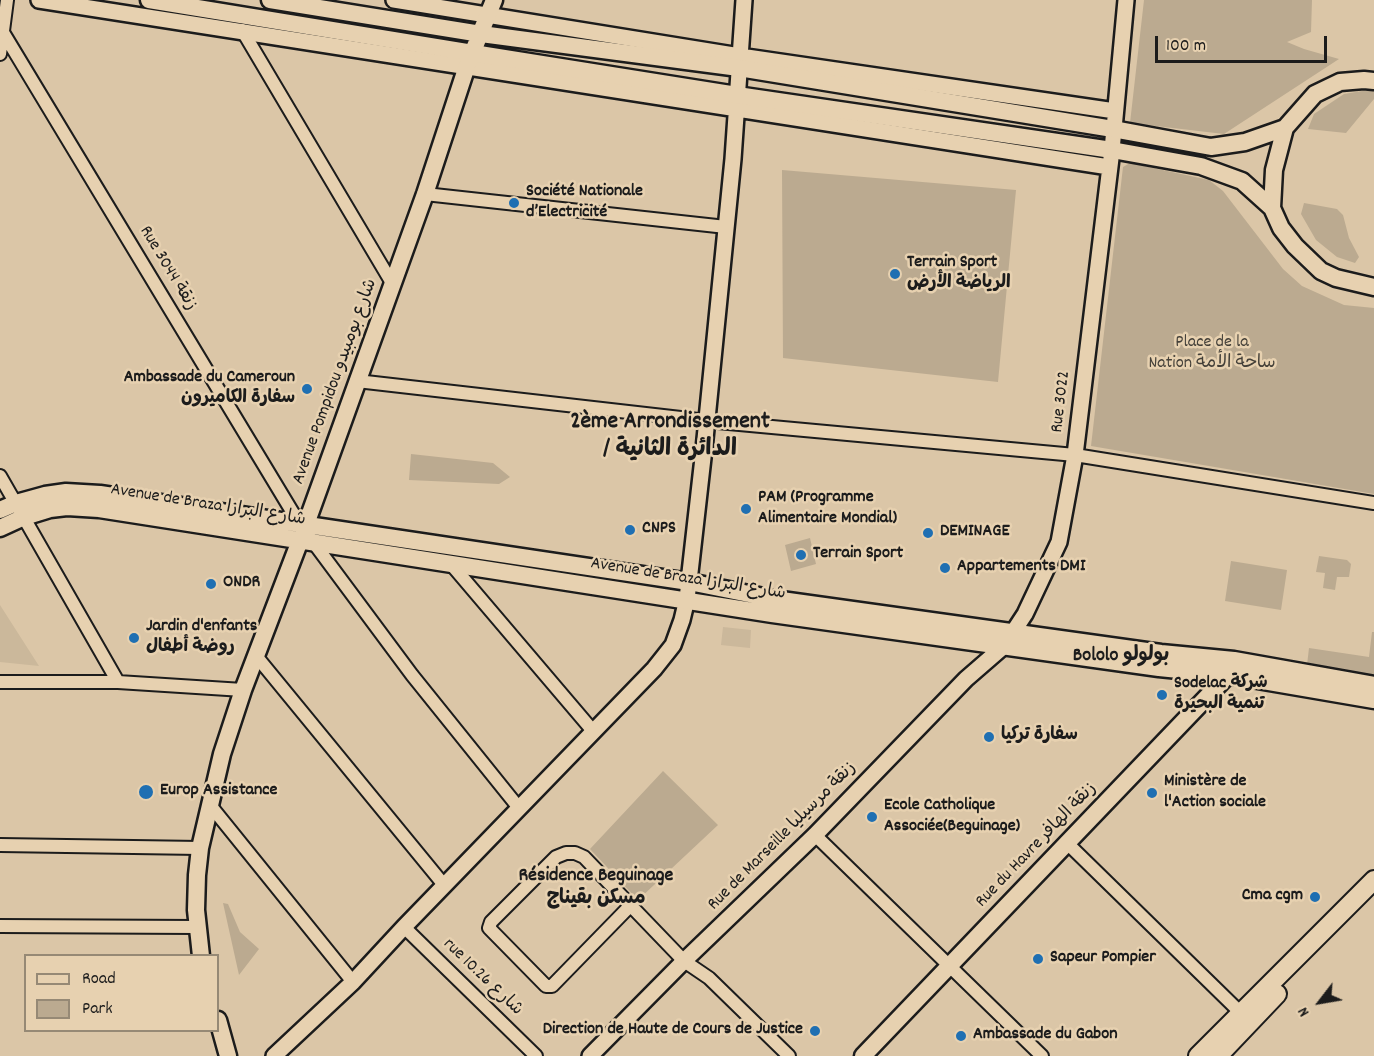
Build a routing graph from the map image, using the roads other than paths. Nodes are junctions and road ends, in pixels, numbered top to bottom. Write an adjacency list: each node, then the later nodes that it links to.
1 (7, 0): 11 (street)
2 (39, 0): 10 (street)
3 (149, 0): 14 (main road)
4 (270, 0): 12 (main road)
5 (394, 0): 8 (street)
6 (744, 0): 15 (street)
7 (1126, 0): 18 (street, Rue 3022)
8 (452, 4): 9 (street)
9 (491, 7): 12 (main road, Avenue Pompidou شارع بومبيدو); 15 (street)
10 (242, 30): 14 (street); 26 (street)
11 (4, 34): 13 (street); 36 (street, Rue 3044 زنقة)
12 (481, 34): 14 (main road, Avenue Pompidou شارع بومبيدو); 15 (main road)
13 (0, 54)
14 (470, 60): 17 (main road); 23 (main road, Avenue Pompidou شارع بومبيدو)
15 (740, 62): 17 (street); 18 (street); 20 (main road)
16 (1374, 81): 19 (main road)
17 (736, 103): 21 (main road); 22 (street); 25 (street)
18 (1115, 111): 20 (street, Rue 3022)
19 (1285, 128): 20 (main road); 24 (main road)
20 (1113, 129): 21 (street, Rue 3022)
21 (1112, 150): 22 (street, Rue 3022); 24 (main road)
22 (1109, 167): 30 (street, Rue 3022)
23 (425, 194): 25 (street); 26 (main road, Avenue Pompidou شارع بومبيدو)
24 (1272, 208): 27 (main road)
25 (726, 227): 29 (street)
26 (392, 283): 28 (main road, Avenue Pompidou شارع بومبيدو)
27 (1374, 287)
28 (357, 381): 29 (street); 36 (main road, Avenue Pompidou شارع بومبيدو)
29 (707, 422): 30 (street); 38 (street)
30 (1075, 455): 32 (street); 39 (street, Rue 3022)
31 (0, 476): 34 (street)
32 (1374, 503)
33 (0, 510): 34 (main road, Avenue de Braza شارع البرازا)
34 (20, 510): 35 (main road, Avenue de Braza شارع البرازا); 36 (main road, Avenue de Braza شارع البرازا); 44 (street)
35 (0, 528)
36 (304, 532): 37 (main road, Avenue de Braza شارع البرازا); 38 (main road, Avenue de Braza شارع البرازا); 40 (main road, Avenue Pompidou شارع بومبيدو); 50 (street, Rue 3044 زنقة)
37 (451, 564): 38 (main road, Avenue de Braza شارع البرازا); 48 (street)
38 (688, 591): 39 (main road, Avenue de Braza شارع البرازا); 48 (street)
39 (1009, 639): 41 (main road, Avenue de Braza شارع البرازا); 51 (street, Rue de Marseille زنقة مرسيليا)
40 (257, 657): 46 (main road, Avenue Pompidou شارع بومبيدو); 56 (street)
41 (1231, 667): 42 (main road, Avenue de Braza شارع البرازا); 52 (main road, Rue du Havre زنقة الهافر)
42 (1287, 677): 45 (main road, Avenue de Braza شارع البرازا); 47 (main road, Avenue de Braza شارع البرازا)
43 (0, 682): 44 (street)
44 (118, 682): 46 (street)
45 (1374, 685)
46 (243, 690): 49 (main road, Avenue Pompidou شارع بومبيدو)
47 (1374, 700)
48 (593, 731): 50 (street)
49 (210, 805): 54 (main road, Avenue Pompidou شارع بومبيدو); 65 (street)
50 (519, 808): 56 (street)
51 (815, 835): 63 (street, Rue de Marseille زنقة مرسيليا); 64 (street)
52 (1066, 842): 64 (main road, Rue du Havre زنقة الهافر); 66 (street)
53 (0, 845): 54 (street)
54 (201, 848): 60 (main road, Avenue Pompidou شارع بومبيدو)
55 (1374, 880): 66 (main road)
56 (444, 885): 61 (street)
57 (1374, 895): 66 (main road)
58 (630, 906): 58 (street); 63 (street)
59 (0, 926): 60 (street)
60 (197, 927): 62 (main road, Avenue Pompidou شارع بومبيدو)
61 (404, 927): 65 (street); 70 (street, rue 10.26 شارع)
62 (201, 954)
63 (684, 961): 71 (street, Rue de Marseille زنقة مرسيليا); 72 (street)
64 (950, 965): 73 (main road, Rue du Havre زنقة الهافر); 74 (street)
65 (353, 982): 69 (street)
66 (1246, 1018): 75 (main road); 76 (main road)
67 (219, 1024): 68 (main road)
68 (228, 1056)
69 (274, 1056)
70 (536, 1056)
71 (590, 1056)
72 (789, 1056)
73 (863, 1056)
74 (1042, 1056)
75 (1198, 1056)
76 (1218, 1056)

